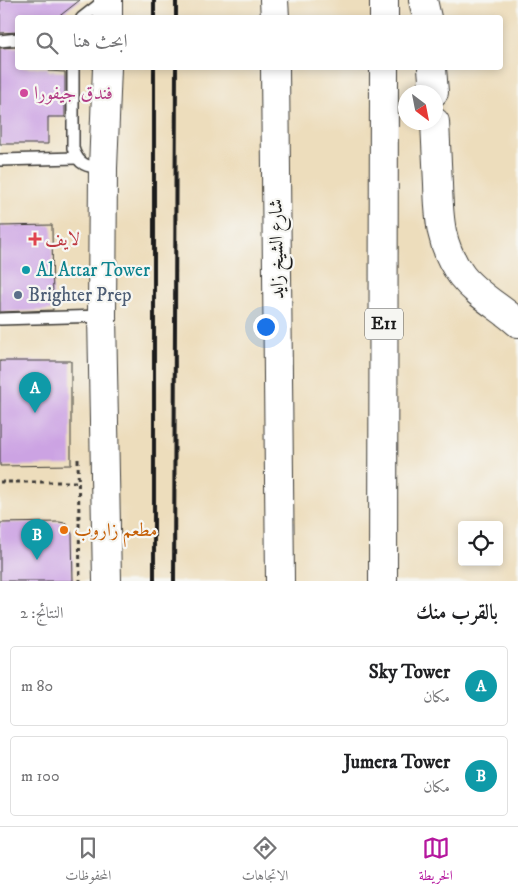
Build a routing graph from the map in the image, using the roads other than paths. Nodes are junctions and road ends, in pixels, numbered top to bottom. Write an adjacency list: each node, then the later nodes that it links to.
1 (106, 0): 5 (lane); 6 (main road)
2 (274, 0): 7 (main road)
3 (384, 0): 8 (main road)
4 (424, 0): 9 (main road)
5 (86, 15)
6 (108, 15)
7 (274, 15)
8 (384, 15)
9 (426, 15)
10 (15, 39): 11 (lane)
11 (0, 41)
12 (73, 70): 19 (lane)
13 (107, 70): 21 (main road)
14 (275, 70): 26 (main road, شارع الشيخ زايد)
15 (384, 70): 27 (main road, E11)
16 (432, 70): 17 (main road)
17 (433, 85)
18 (435, 130): 24 (main road)
19 (77, 158): 20 (lane); 21 (lane)
20 (0, 160)
21 (103, 168): 22 (main road)
22 (102, 316): 23 (lane); 25 (main road)
23 (0, 319)
24 (518, 323)
25 (107, 581)
26 (280, 581)
27 (383, 581)

